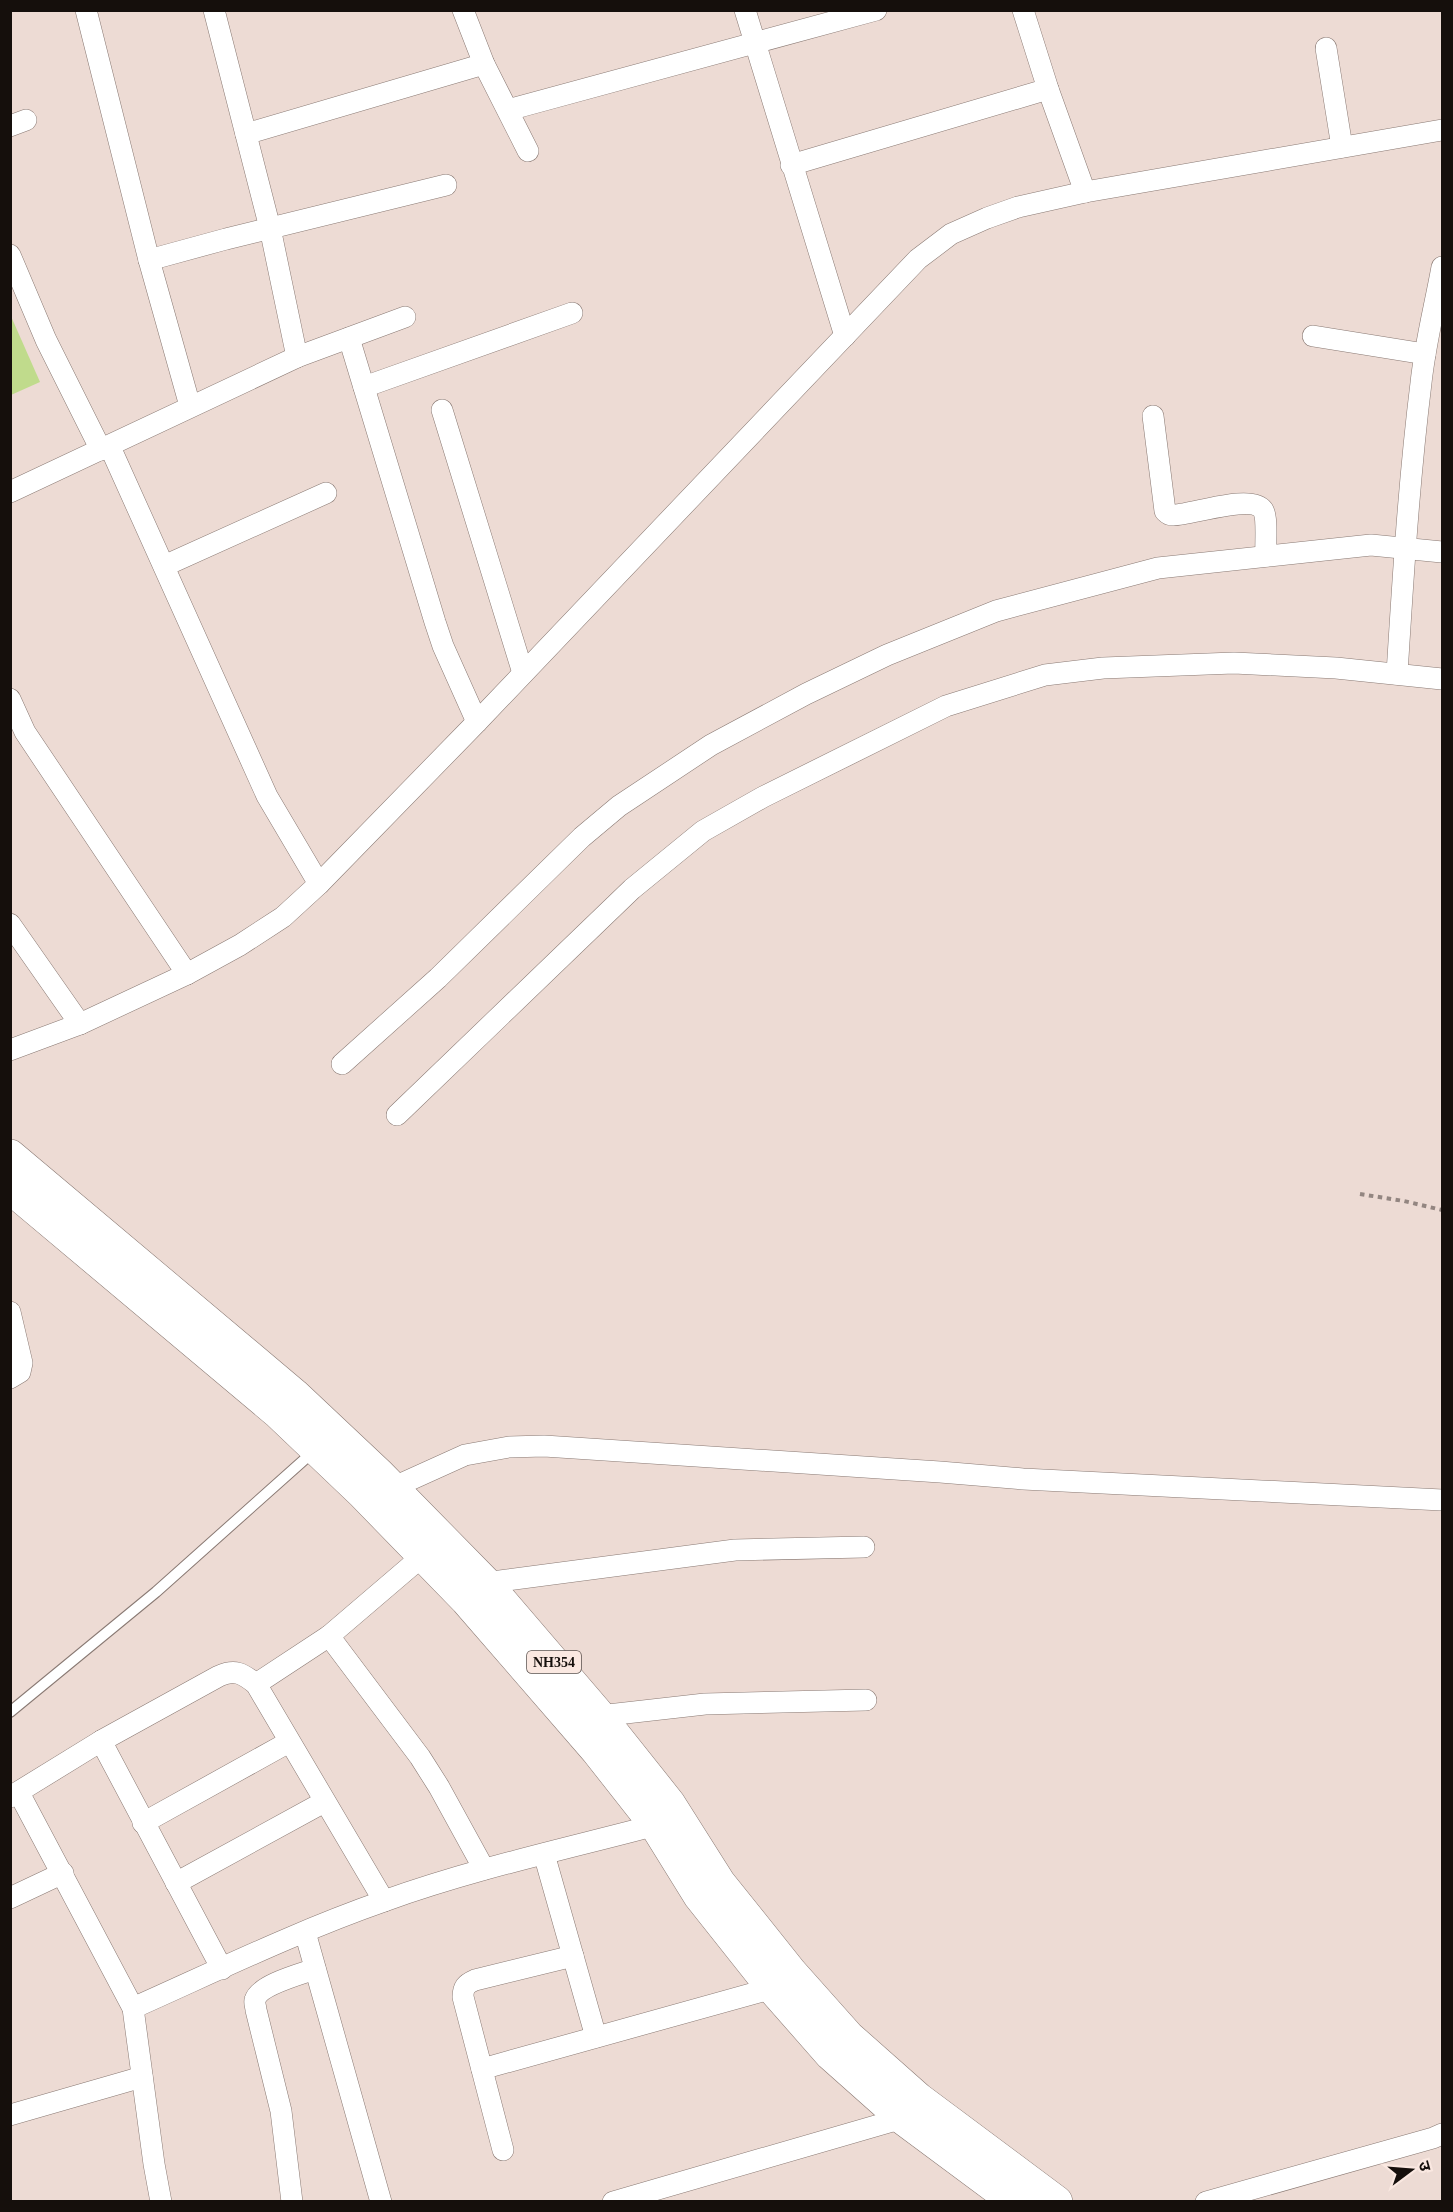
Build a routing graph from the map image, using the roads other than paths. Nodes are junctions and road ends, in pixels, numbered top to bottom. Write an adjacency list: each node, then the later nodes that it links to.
1 (86, 10): 21 (street)
2 (463, 10): 9 (street)
3 (745, 10): 7 (street)
4 (876, 10): 7 (street)
5 (1023, 10): 10 (street)
6 (219, 12): 13 (street)
7 (756, 44): 11 (street); 16 (street)
8 (1326, 48): 14 (street)
9 (484, 64): 11 (street); 13 (street)
10 (1048, 89): 16 (street); 18 (street)
11 (508, 110): 15 (street)
12 (1443, 130): 14 (street)
13 (246, 135): 19 (street)
14 (1342, 147): 18 (street)
15 (528, 151)
16 (791, 165): 26 (street)
17 (446, 185): 19 (street)
18 (1085, 192): 26 (street)
19 (270, 228): 21 (street); 30 (street)
20 (10, 255): 35 (street)
21 (149, 260): 32 (street)
22 (1443, 267): 25 (street)
23 (572, 313): 31 (street)
24 (405, 317): 28 (street)
25 (1436, 324): 29 (street)
26 (845, 336): 42 (street)
27 (1313, 336): 29 (street)
28 (349, 338): 30 (street); 31 (street)
29 (1425, 354): 38 (street)
30 (297, 357): 32 (street)
31 (364, 387): 46 (street)
32 (190, 406): 35 (street)
33 (442, 410): 42 (street)
34 (1153, 416): 40 (street)
35 (106, 448): 36 (street); 41 (street)
36 (10, 492)
37 (326, 494): 41 (street)
38 (1405, 547): 39 (street); 40 (street); 43 (street)
39 (1443, 552)
40 (1266, 556): 52 (street)
41 (164, 566): 47 (street)
42 (523, 673): 46 (street)
43 (1397, 674): 44 (street); 53 (street)
44 (1443, 679)
45 (10, 699): 49 (street)
46 (477, 722): 47 (street)
47 (319, 884): 49 (street)
48 (10, 924): 50 (street)
49 (187, 974): 50 (street)
50 (80, 1024): 51 (street)
51 (10, 1050)
52 (342, 1064)
53 (397, 1115)
54 (10, 1156): 59 (highway, NH354)
55 (10, 1187): 58 (highway, NH354)
56 (10, 1312): 57 (street)
57 (10, 1378)
58 (317, 1449): 62 (highway, NH354); 67 (lane)
59 (392, 1488): 60 (street); 62 (highway, NH354)
60 (1443, 1500)
61 (864, 1547): 63 (street)
62 (433, 1548): 63 (highway, NH354); 64 (street); 74 (highway, NH354)
63 (485, 1583): 68 (highway, NH354)
64 (329, 1636): 65 (street); 76 (street)
65 (255, 1684): 69 (street); 70 (street)
66 (866, 1700): 68 (street)
67 (10, 1712)
68 (600, 1716): 94 (highway, NH354)
69 (101, 1741): 71 (street); 73 (street)
70 (289, 1742): 72 (street); 73 (street)
71 (15, 1795): 77 (street)
72 (324, 1802): 78 (street); 80 (street)
73 (143, 1823): 78 (street)
74 (656, 1825): 75 (street); 85 (highway, NH354)
75 (544, 1854): 76 (street); 82 (street)
76 (484, 1869): 80 (street)
77 (63, 1873): 79 (street); 86 (street)
78 (176, 1883): 83 (street)
79 (10, 1898)
80 (384, 1901): 81 (street)
81 (305, 1932): 83 (street); 84 (street)
82 (573, 1956): 87 (street); 88 (street)
83 (222, 1969): 86 (street)
84 (315, 1969): 96 (street); 97 (street)
85 (772, 1988): 87 (street); 91 (highway, NH354)
86 (133, 2008): 89 (street)
87 (596, 2037): 88 (street)
88 (482, 2069): 93 (street)
89 (142, 2077): 90 (street); 95 (street)
90 (10, 2115)
91 (903, 2118): 98 (street); 99 (highway, NH354)
92 (1443, 2134): 100 (street)
93 (503, 2150)
94 (1050, 2200)
95 (161, 2202)
96 (292, 2202)
97 (381, 2202)
98 (613, 2202)
99 (1016, 2202)
100 (1206, 2202)

